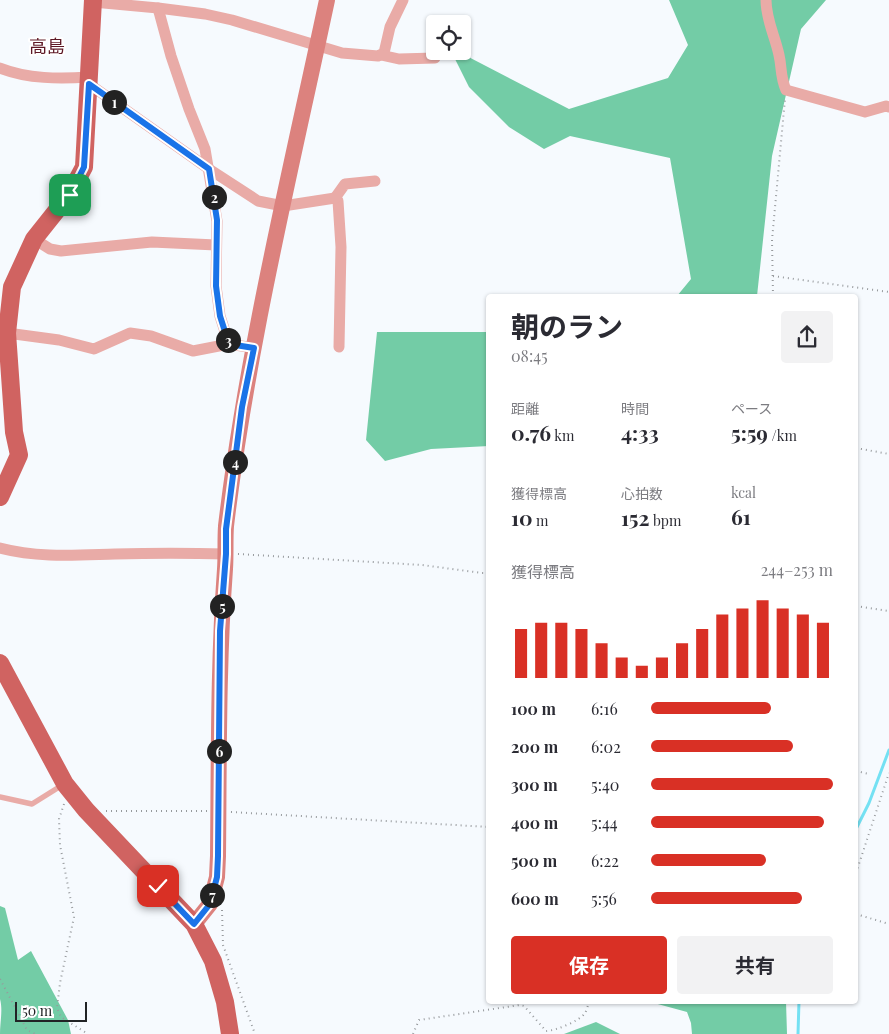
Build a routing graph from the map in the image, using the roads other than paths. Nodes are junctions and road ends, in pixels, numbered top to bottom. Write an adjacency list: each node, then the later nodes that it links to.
1 (327, 0): 6 (street)
2 (402, 0): 7 (street)
3 (766, 0): 11 (street)
4 (93, 1): 5 (street); 10 (main road)
5 (158, 8): 6 (street); 12 (street)
6 (317, 46): 7 (street); 15 (street)
7 (381, 55): 8 (street)
8 (426, 58)
9 (0, 68): 10 (street)
10 (89, 81): 12 (street); 16 (main road)
11 (889, 107)
12 (209, 169): 15 (street); 17 (street)
13 (374, 181): 14 (street)
14 (335, 198): 15 (street); 21 (street)
15 (283, 206): 22 (street)
16 (34, 239): 17 (street); 18 (main road)
17 (216, 244): 20 (street)
18 (5, 312): 19 (main road)
19 (7, 333): 20 (street); 23 (main road)
20 (229, 344): 22 (street)
21 (339, 347)
22 (254, 348): 25 (street)
23 (0, 497)
24 (0, 548): 25 (street)
25 (226, 554): 29 (street)
26 (0, 663): 27 (main road)
27 (68, 787): 28 (lane); 29 (main road)
28 (0, 797)
29 (194, 924): 30 (main road)
30 (230, 1034)

